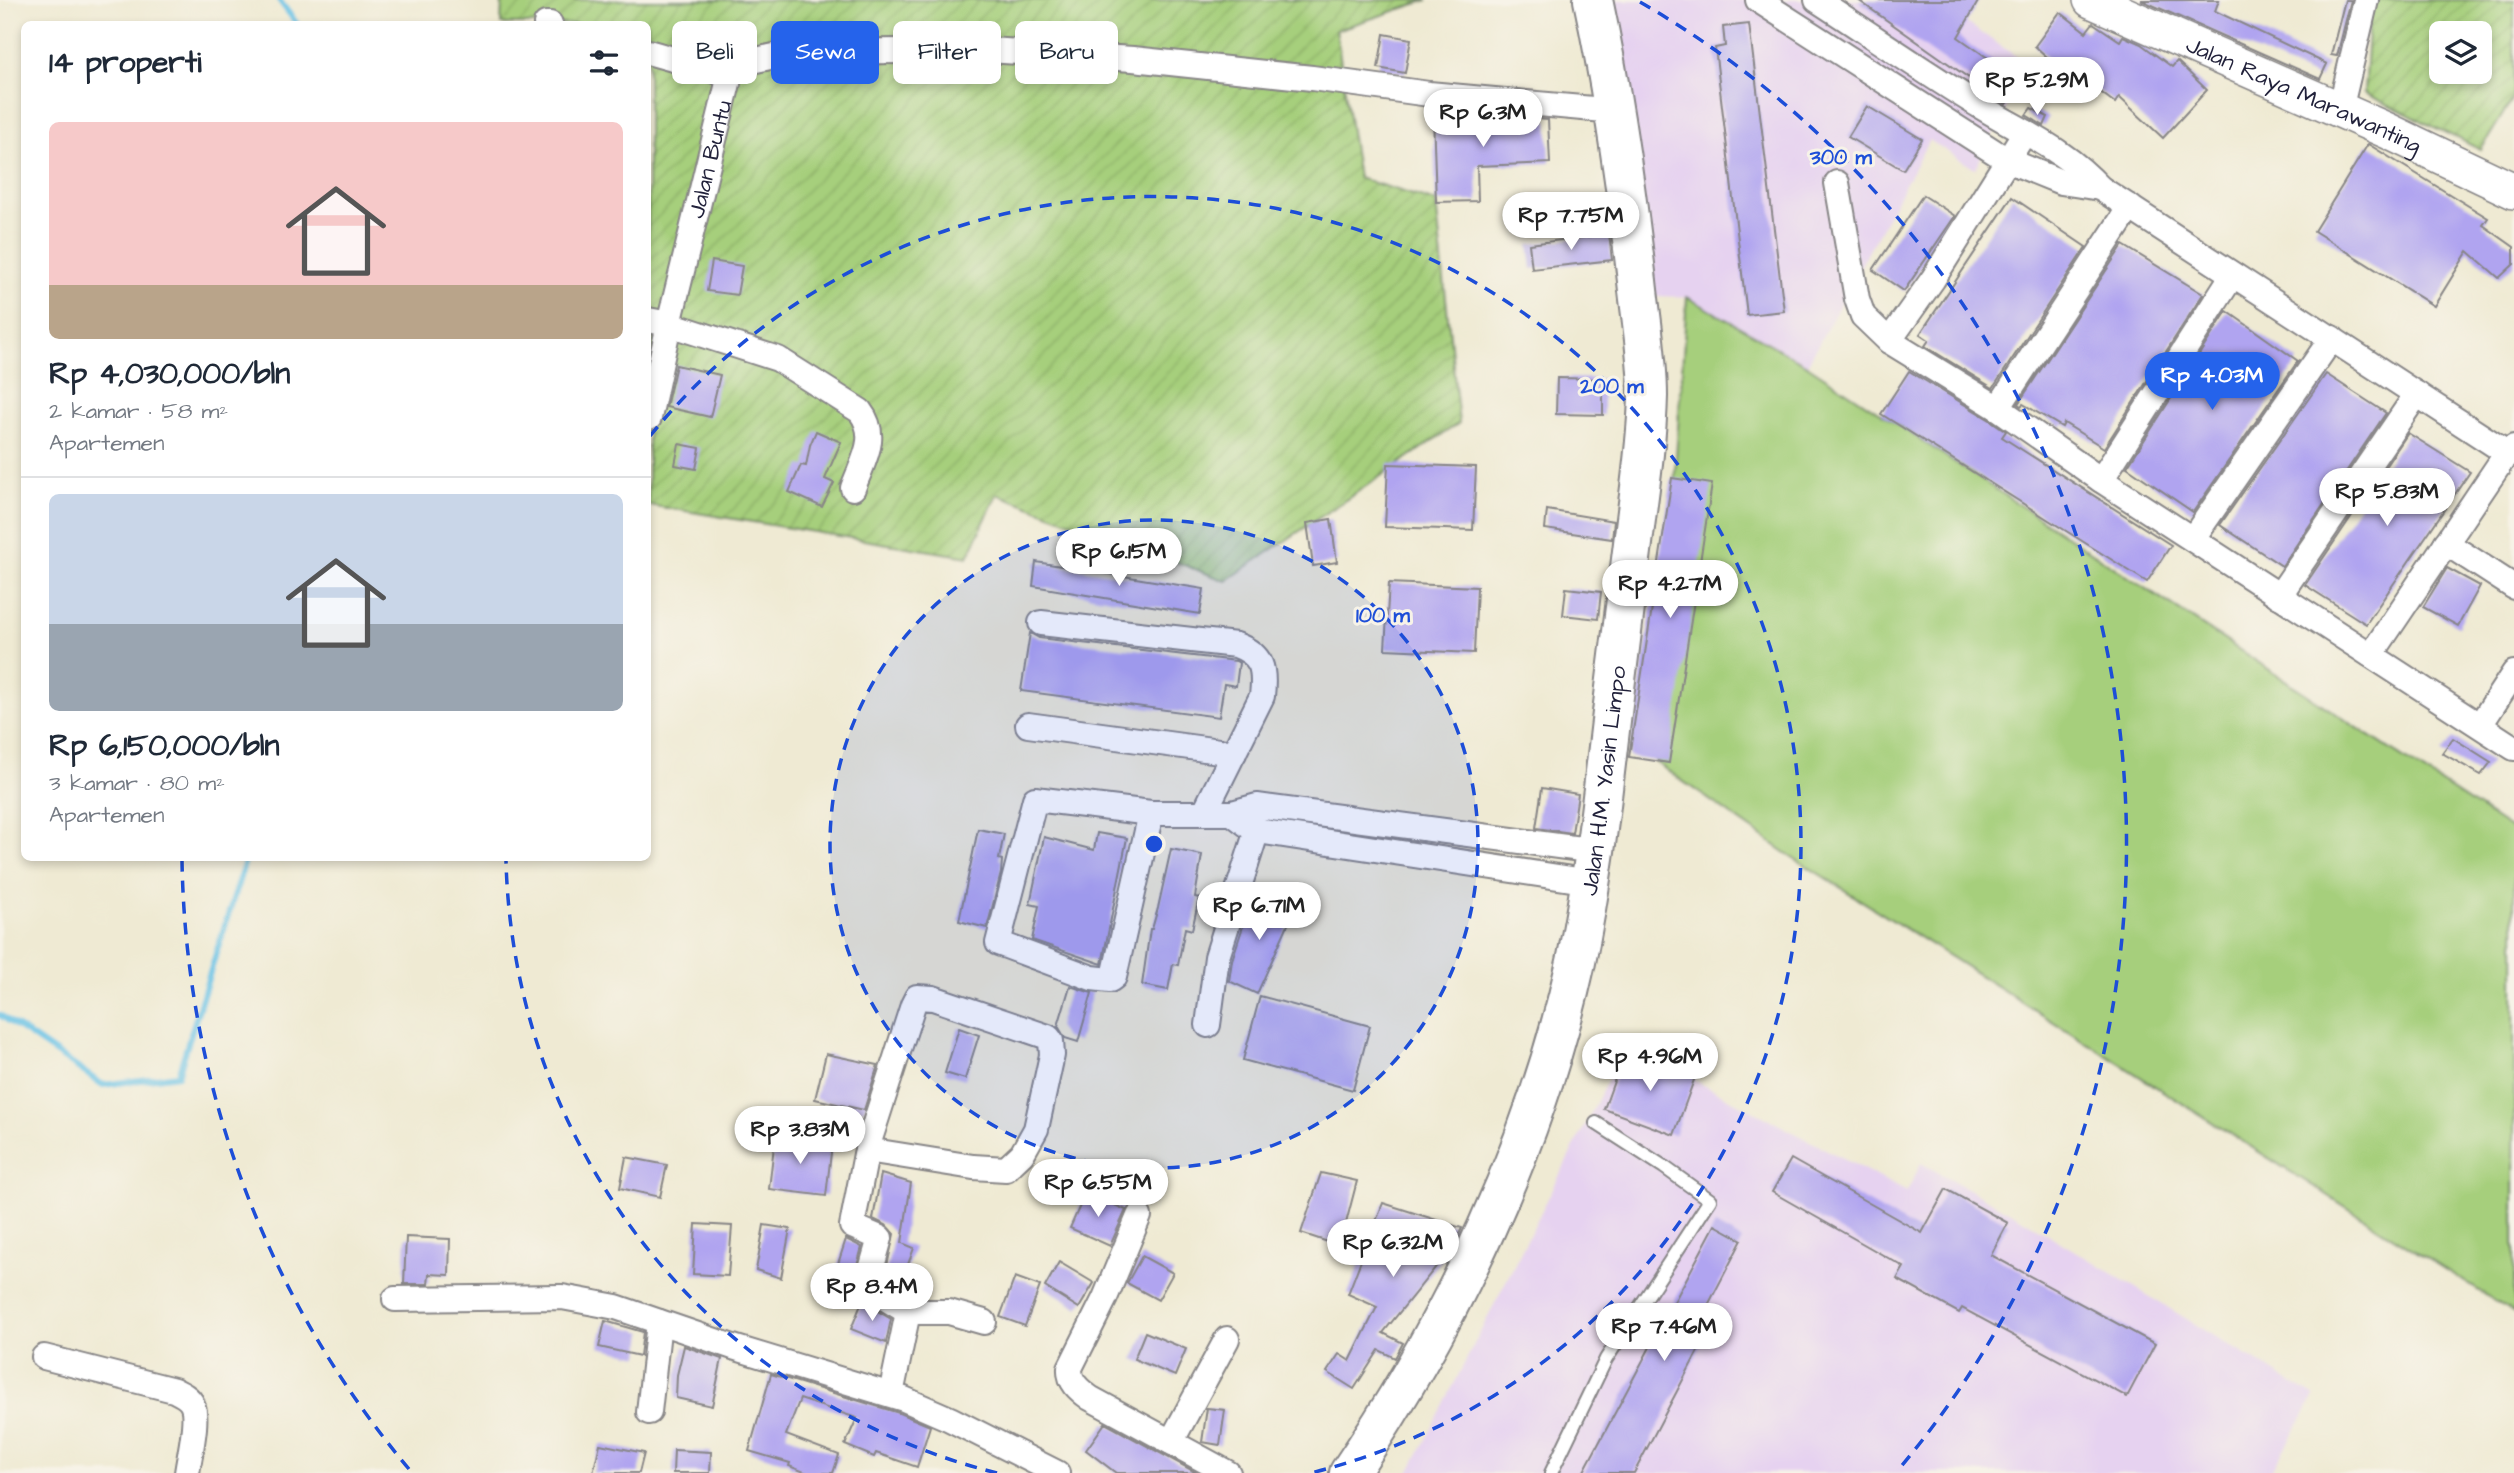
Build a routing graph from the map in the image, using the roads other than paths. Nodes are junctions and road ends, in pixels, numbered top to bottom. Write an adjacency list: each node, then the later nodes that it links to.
1 (1593, 0): 13 (main road, Jalan H.M. Yasin Limpo)
2 (1758, 0): 15 (street)
3 (1817, 0): 11 (street)
4 (2091, 0): 6 (street, Jalan Raya Marawanting)
5 (2366, 0): 12 (street)
6 (2136, 9): 12 (street, Jalan Raya Marawanting)
7 (651, 53): 8 (street)
8 (672, 59)
9 (757, 60): 13 (street, Jalan Buntu)
10 (727, 84): 22 (street, Jalan Buntu)
11 (1985, 109): 14 (street); 15 (street)
12 (2340, 110): 19 (street, Jalan Raya Marawanting)
13 (1615, 111): 46 (main road, Jalan H.M. Yasin Limpo)
14 (2025, 132): 16 (street); 18 (street)
15 (1968, 135): 16 (street)
16 (2007, 160): 18 (street); 24 (street)
17 (1837, 183): 24 (street)
18 (2100, 188): 20 (street)
19 (2514, 191)
20 (2130, 207): 21 (street); 27 (street)
21 (2232, 276): 23 (street); 29 (street)
22 (658, 322): 26 (street, Jalan Buntu); 30 (street)
23 (2332, 338): 25 (street); 31 (street)
24 (1889, 341): 27 (street)
25 (2417, 394): 28 (street); 34 (street)
26 (651, 397)
27 (1998, 408): 29 (street)
28 (2511, 450): 32 (street)
29 (2101, 480): 31 (street)
30 (853, 488)
31 (2193, 538): 34 (street)
32 (2446, 543): 33 (street); 36 (street)
33 (2514, 587)
34 (2279, 596): 36 (street)
35 (1041, 624): 41 (street)
36 (2371, 655): 39 (street)
37 (2514, 674): 39 (street)
38 (1028, 725): 41 (street)
39 (2480, 726): 40 (street)
40 (2514, 748)
41 (1234, 753): 43 (street)
42 (1150, 813): 42 (street); 43 (street)
43 (1204, 813): 44 (street)
44 (1232, 813): 45 (street); 46 (street)
45 (1257, 830): 46 (street); 47 (street)
46 (1594, 867): 60 (main road, Jalan H.M. Yasin Limpo)
47 (1208, 1025)
48 (1596, 1123): 64 (lane)
49 (867, 1150): 49 (street); 52 (street)
50 (1139, 1216): 59 (street)
51 (395, 1300): 53 (street)
52 (908, 1312): 54 (street); 57 (street)
53 (659, 1322): 57 (street); 58 (street)
54 (984, 1322)
55 (1227, 1339): 59 (street)
56 (44, 1357): 61 (street)
57 (891, 1394): 62 (street)
58 (649, 1412)
59 (1171, 1442): 63 (street)
60 (1353, 1472)
61 (187, 1473)
62 (1057, 1473)
63 (1228, 1473)
64 (1551, 1473)

